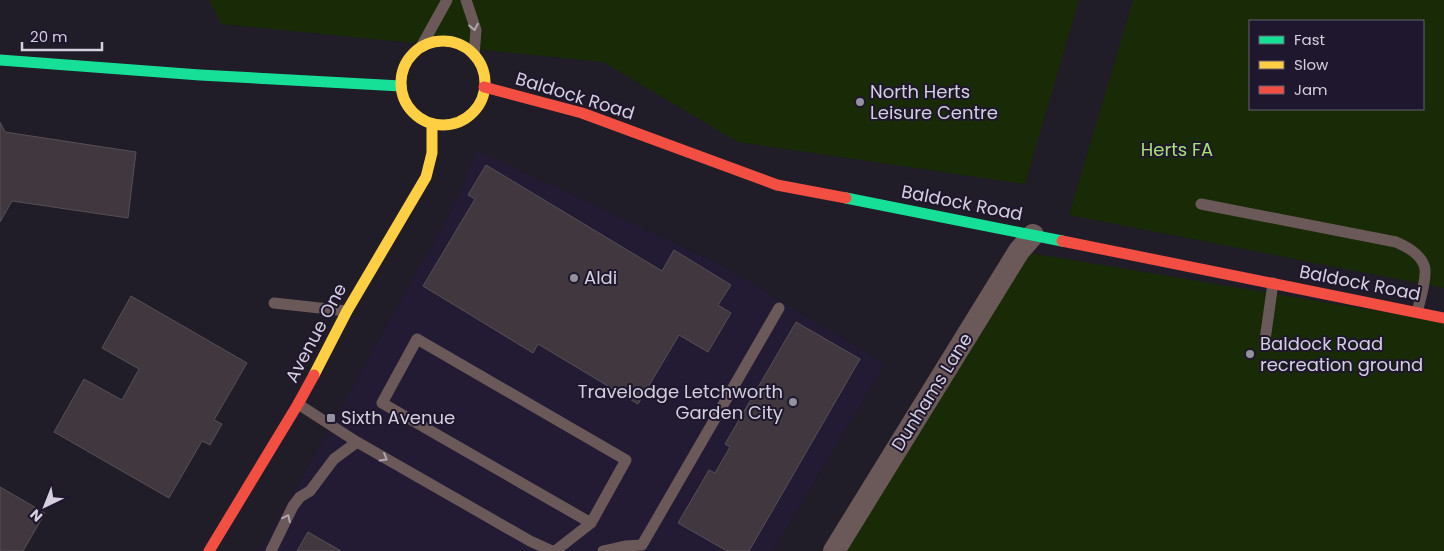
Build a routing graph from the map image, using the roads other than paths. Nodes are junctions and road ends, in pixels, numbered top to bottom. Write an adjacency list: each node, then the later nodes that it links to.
1 (447, 0): 3 (lane)
2 (466, 0): 4 (lane, one-way to 4)
3 (421, 47): 4 (main road); 6 (main road)
4 (474, 55): 7 (main road)
5 (0, 60): 6 (main road)
6 (401, 86): 8 (main road)
7 (484, 87): 8 (main road); 10 (main road, Baldock Road)
8 (432, 124): 14 (main road, Avenue One)
9 (1201, 204): 15 (lane)
10 (1033, 235): 11 (main road, Baldock Road); 27 (street, Dunhams Lane)
11 (1273, 283): 15 (main road, Baldock Road); 17 (lane)
12 (274, 303): 14 (lane)
13 (779, 308): 22 (lane)
14 (346, 311): 18 (main road, Avenue One)
15 (1418, 312): 16 (main road, Baldock Road)
16 (1444, 318)
17 (1265, 340)
18 (298, 404): 19 (lane); 23 (main road, Avenue One)
19 (357, 442): 21 (lane, one-way to 21); 24 (lane, one-way to 19)
20 (590, 523): 20 (lane); 25 (lane)
21 (528, 546): 25 (lane)
22 (647, 548): 26 (lane)
23 (209, 551)
24 (271, 551)
25 (553, 551)
26 (603, 551)
27 (834, 551)

